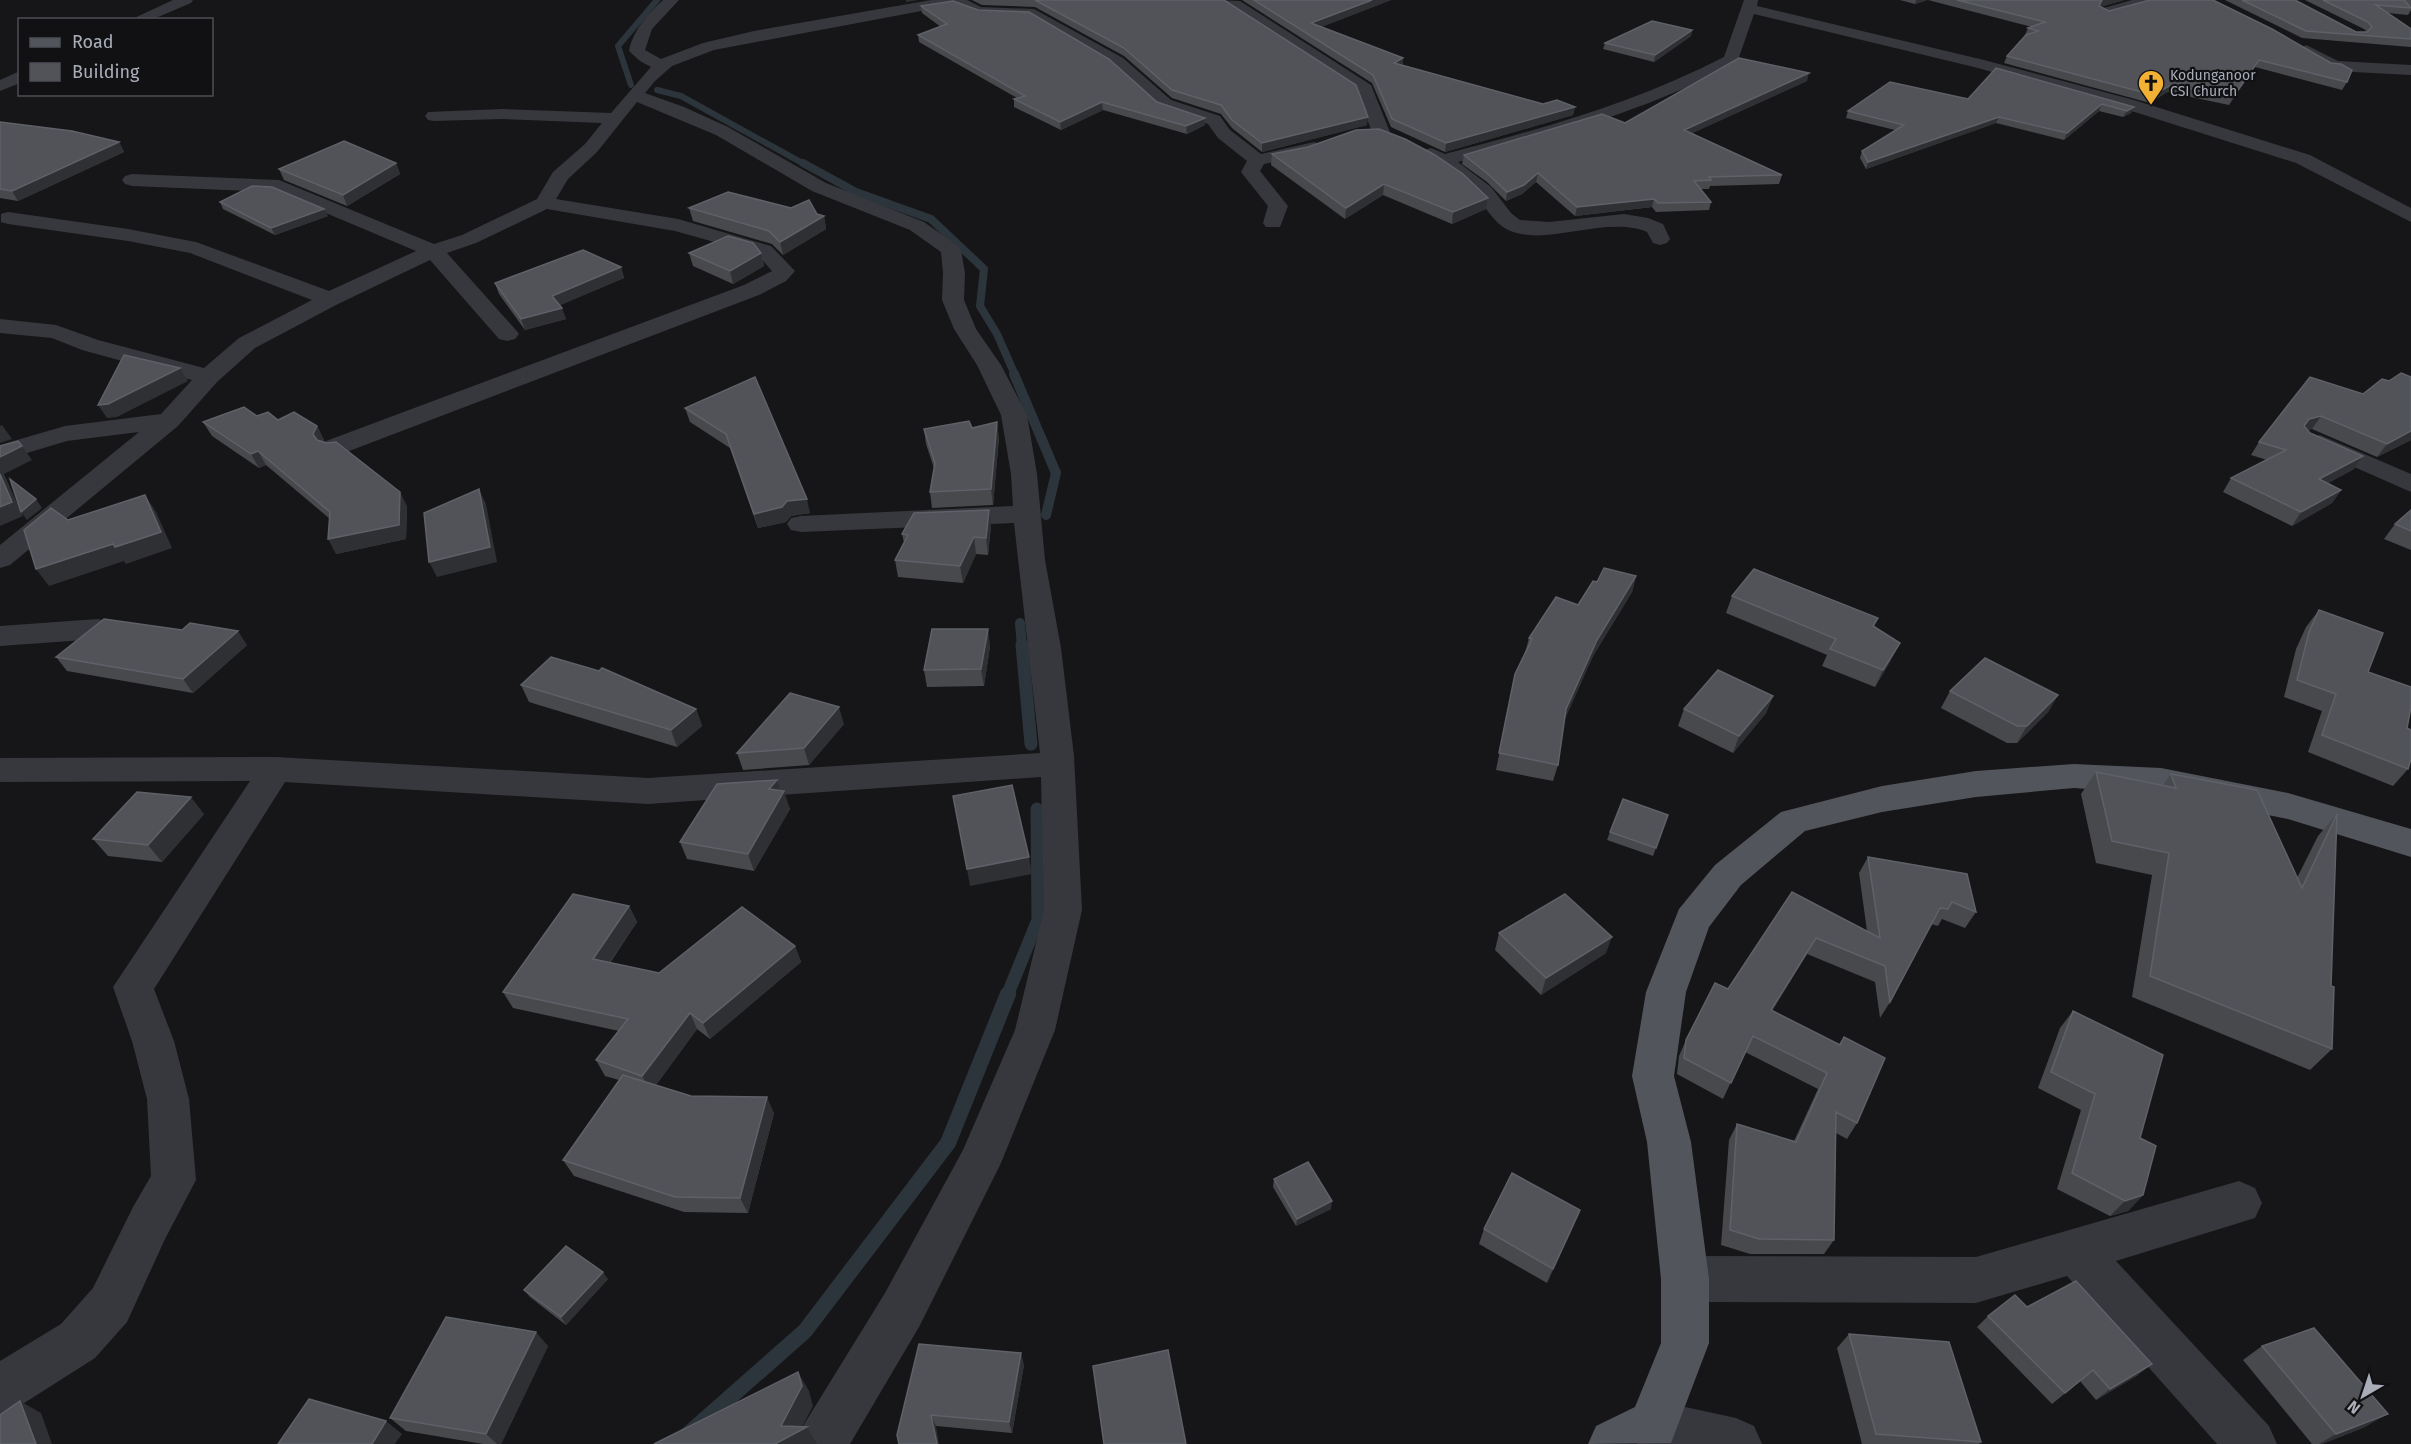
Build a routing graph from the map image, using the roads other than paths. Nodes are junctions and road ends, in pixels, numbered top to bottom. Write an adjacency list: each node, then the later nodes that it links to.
1 (186, 0): 8 (street)
2 (672, 0): 10 (street)
3 (956, 0): 10 (street); 19 (street)
4 (1224, 0): 17 (street)
5 (2148, 0): 7 (street)
6 (1750, 4): 20 (street); 23 (street)
7 (2105, 12)
8 (142, 18)
9 (2294, 42): 11 (street)
10 (663, 66): 14 (street)
11 (2411, 70)
12 (18, 77): 13 (street)
13 (0, 86)
14 (626, 107): 15 (street); 22 (street); 37 (street)
15 (434, 116)
16 (1360, 133): 17 (street)
17 (1397, 139): 20 (street)
18 (1328, 143): 19 (street)
19 (1257, 160): 25 (street)
20 (1442, 161): 26 (street)
21 (132, 180): 27 (street)
22 (544, 203): 27 (street); 34 (street)
23 (2411, 216)
24 (8, 218): 28 (street)
25 (1273, 223)
26 (1660, 239)
27 (433, 251): 28 (street); 30 (street)
28 (330, 299): 31 (street)
29 (0, 326): 31 (street)
30 (507, 334)
31 (208, 377): 32 (street)
32 (169, 421): 35 (street); 39 (street)
33 (2311, 439): 36 (street)
34 (336, 447)
35 (0, 453)
36 (2411, 484)
37 (1026, 514): 38 (street); 42 (street)
38 (801, 524)
39 (0, 559)
40 (98, 629): 41 (street)
41 (0, 636)
42 (1056, 764): 43 (street); 51 (street)
43 (276, 769): 44 (street); 49 (street)
44 (0, 770)
45 (2411, 843): 48 (main road)
46 (2240, 1203): 47 (street)
47 (2075, 1251): 48 (street); 53 (street)
48 (1685, 1279): 50 (main road)
49 (0, 1389)
50 (1633, 1435): 52 (street)
51 (821, 1444)
52 (1736, 1444)
53 (2251, 1444)

